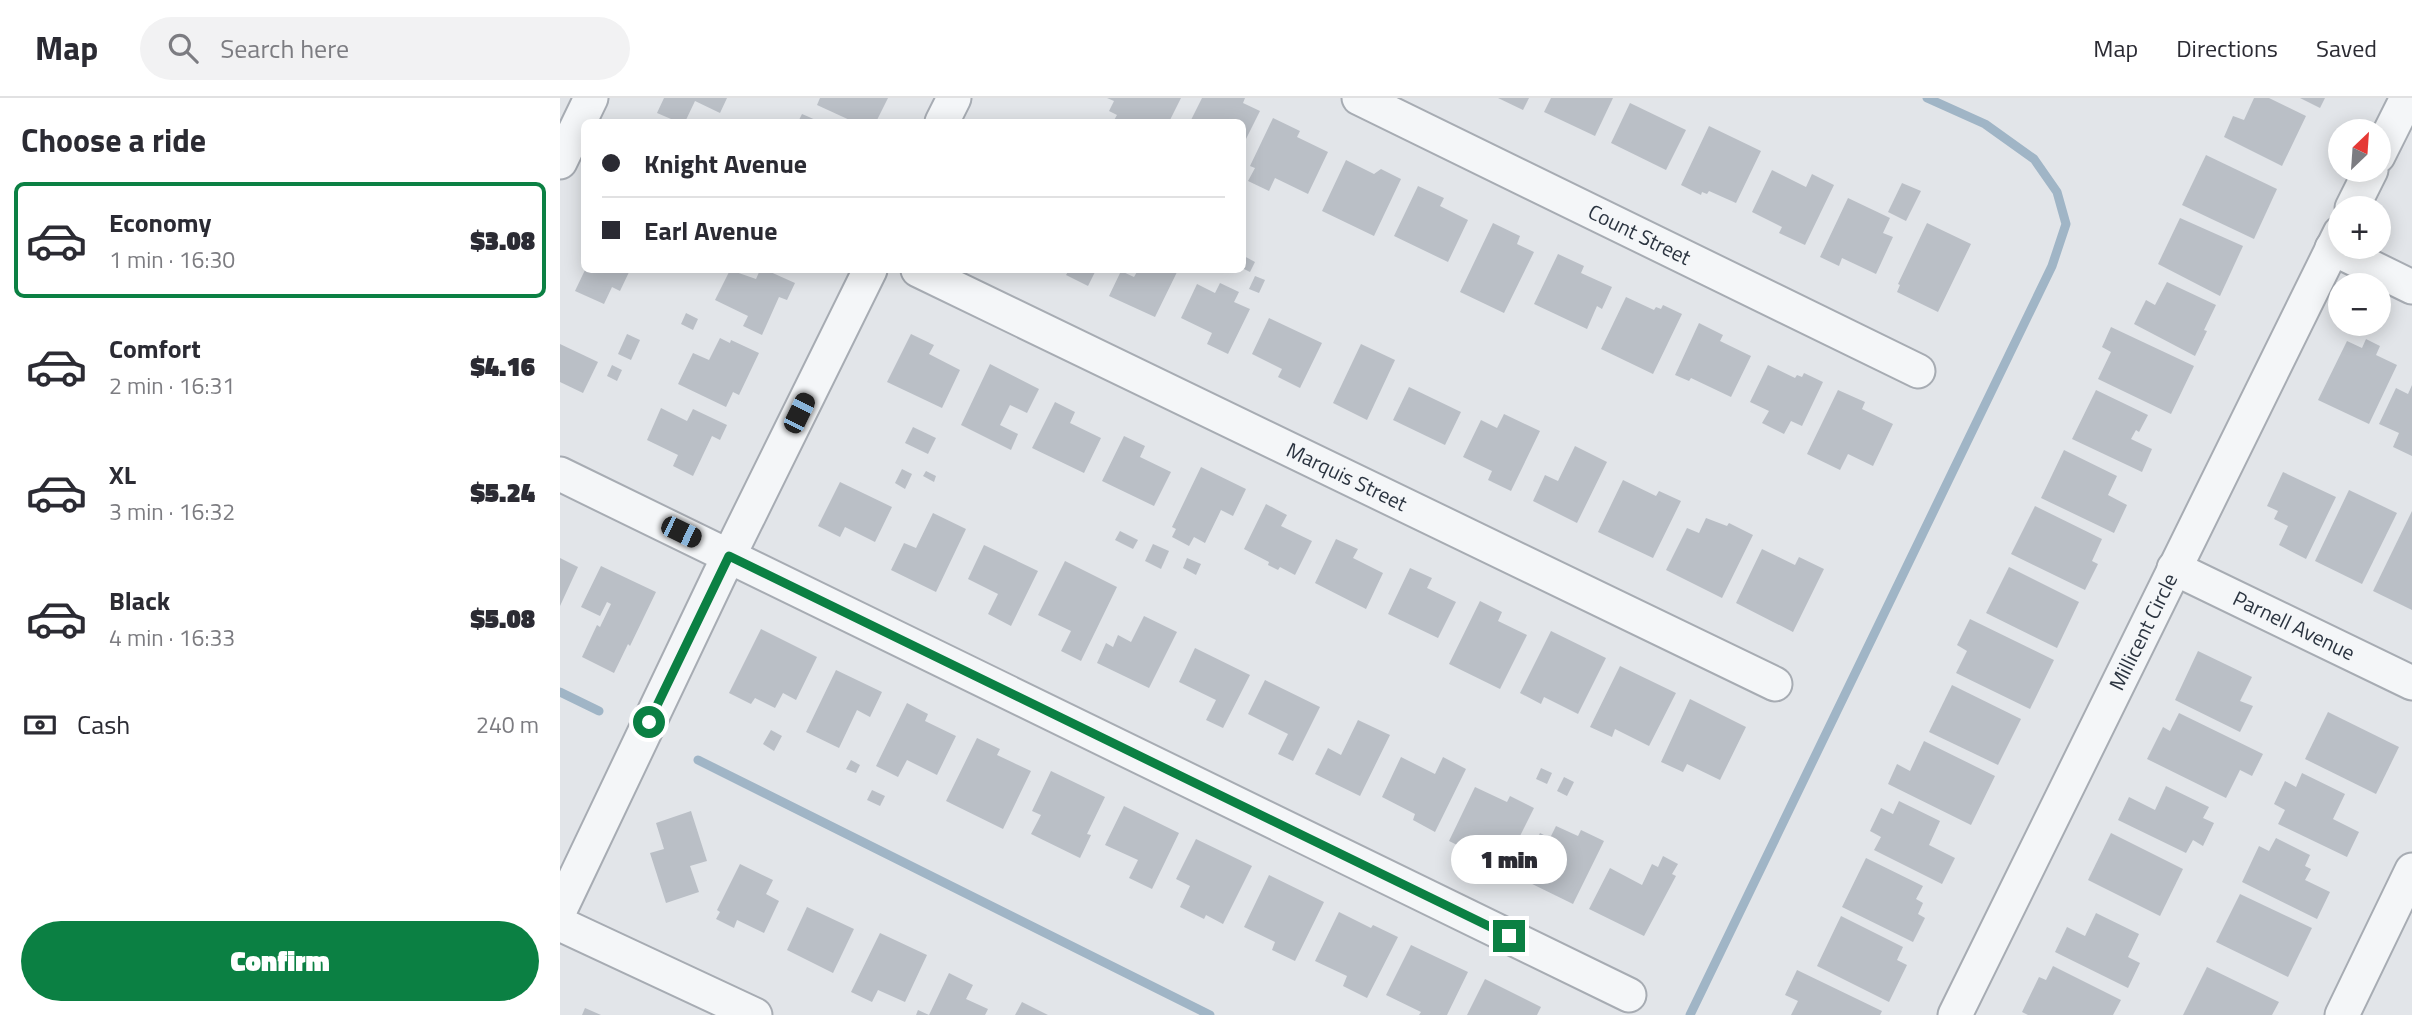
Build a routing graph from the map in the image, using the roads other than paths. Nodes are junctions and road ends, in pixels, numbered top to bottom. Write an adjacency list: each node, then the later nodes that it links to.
1 (591, 98): 7 (street)
2 (954, 98): 5 (street)
3 (1359, 98): 13 (street, Count Street)
4 (2407, 98): 6 (street)
5 (944, 119)
6 (2391, 130)
7 (560, 162)
8 (2328, 257): 16 (street, Millicent Circle)
9 (2365, 259): 12 (street, Millicent Circle)
10 (869, 273): 15 (street)
11 (924, 273): 18 (street, Marquis Street)
12 (2412, 288)
13 (1918, 371)
14 (560, 474): 15 (street)
15 (729, 556): 20 (street); 22 (street)
16 (2174, 568): 17 (street, Parnell Avenue); 24 (street, Millicent Circle)
17 (2412, 683)
18 (1774, 684)
19 (2412, 870): 25 (street)
20 (560, 910)
21 (560, 924): 23 (street)
22 (1629, 995)
23 (755, 1015)
24 (1955, 1015)
25 (2342, 1015)

